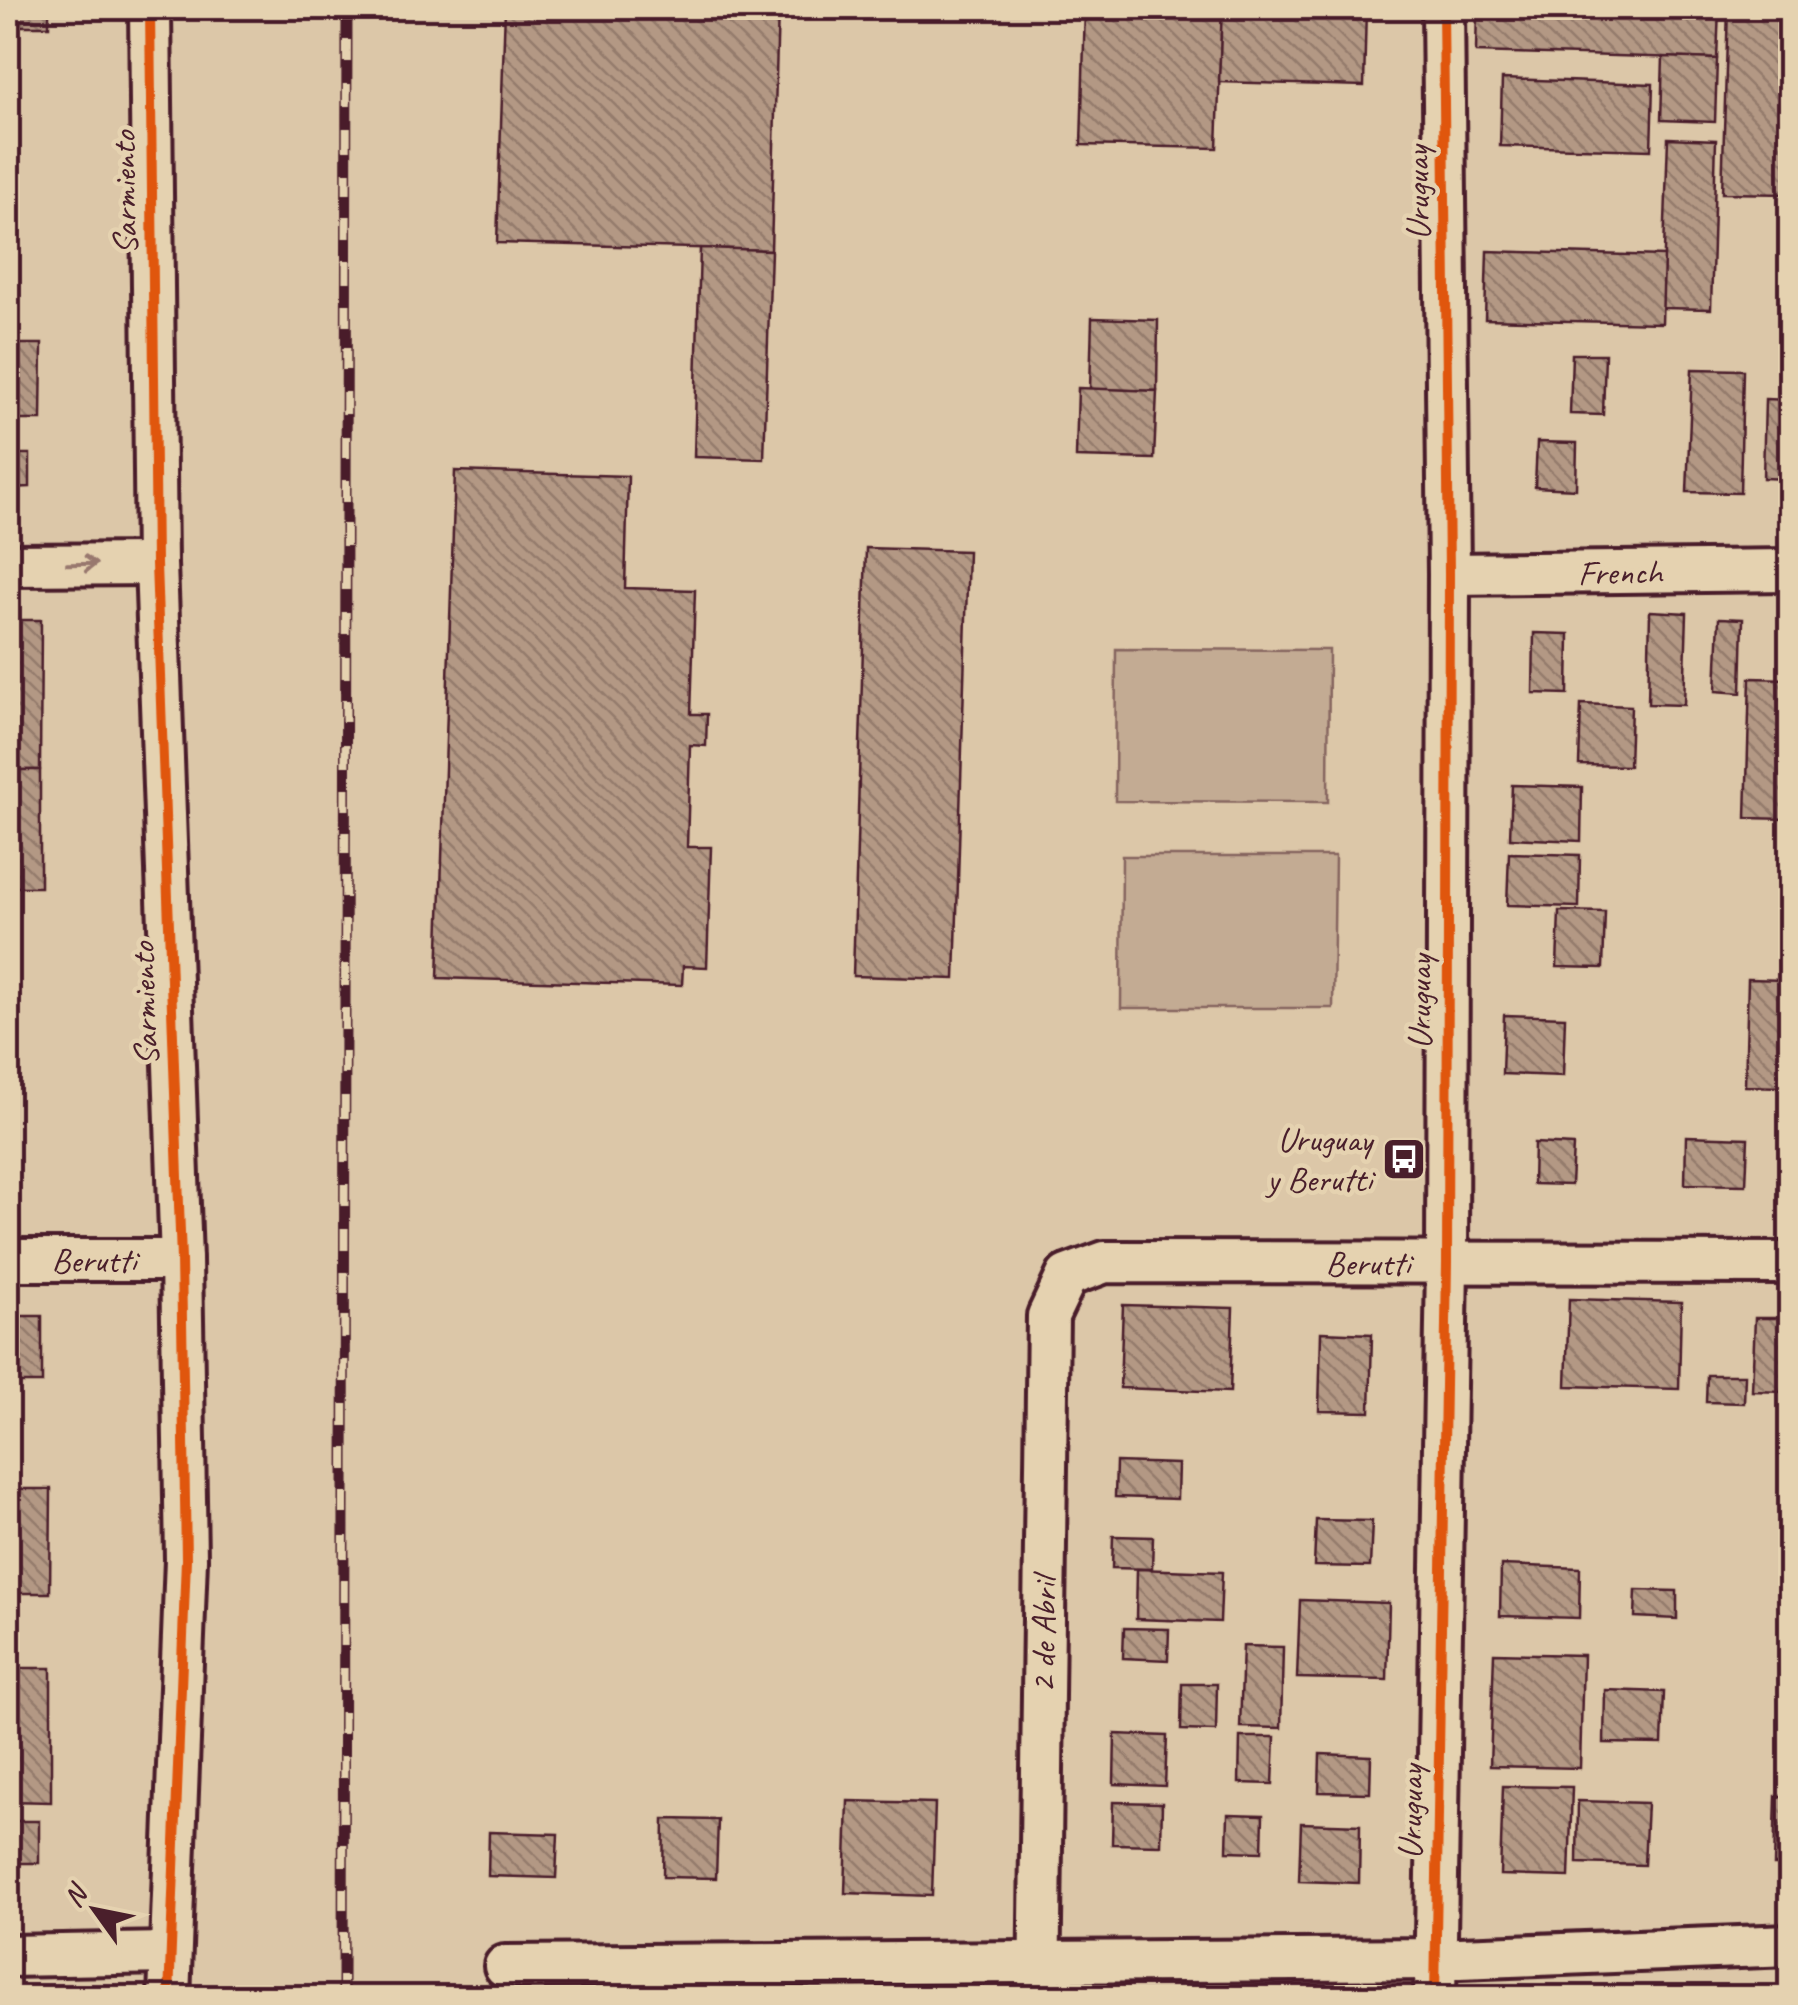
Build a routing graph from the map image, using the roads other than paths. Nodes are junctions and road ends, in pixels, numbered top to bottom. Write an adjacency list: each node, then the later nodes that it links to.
1 (150, 8): 3 (street, Sarmiento)
2 (1443, 8): 6 (street, Uruguay)
3 (156, 564): 4 (street, one-way to 3); 8 (street, Sarmiento)
4 (8, 565)
5 (1790, 570): 6 (street, French)
6 (1448, 574): 9 (street, Uruguay)
7 (8, 1260): 8 (street, Berutti)
8 (180, 1260): 13 (street, Sarmiento)
9 (1447, 1263): 10 (street, Berutti); 11 (street, Berutti); 16 (street, Uruguay)
10 (1790, 1263)
11 (1067, 1276): 17 (street, 2 de Abril)
12 (1790, 1945): 16 (street)
13 (169, 1953): 14 (street); 18 (street, Sarmiento)
14 (8, 1956)
15 (504, 1966): 17 (street)
16 (1435, 1978): 17 (street)
17 (1039, 1980)
18 (169, 1998)

